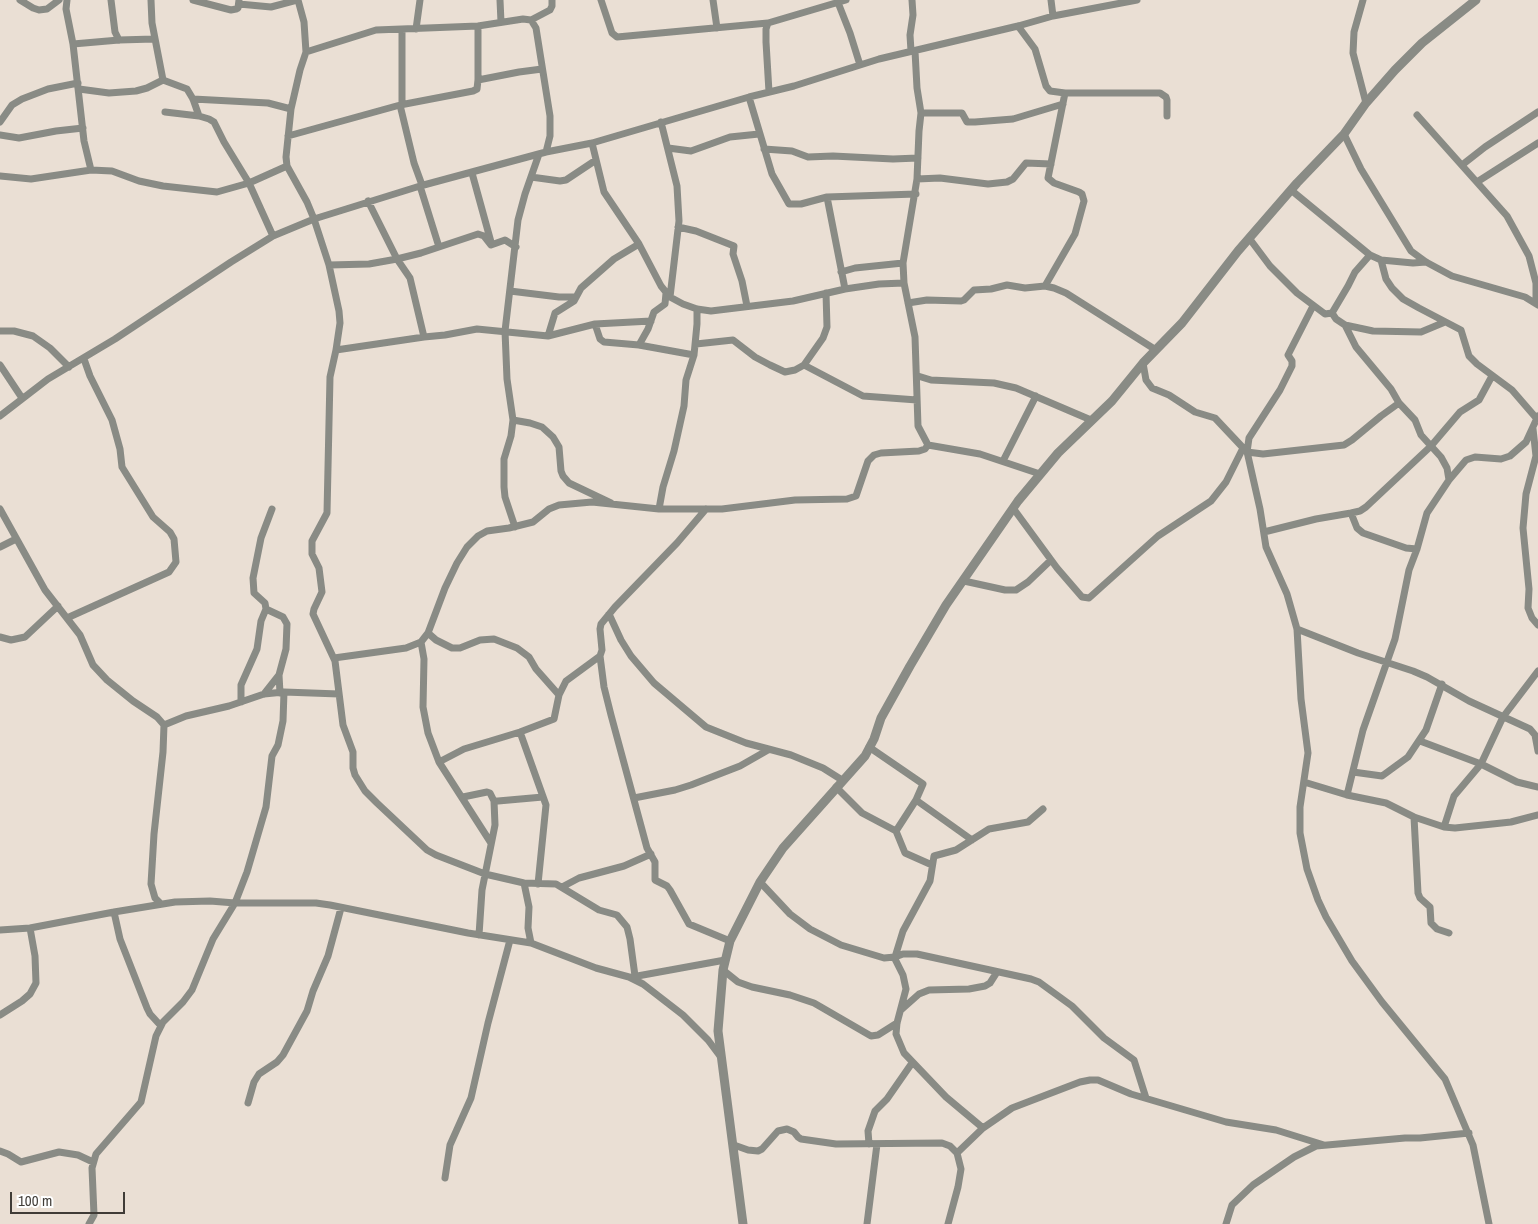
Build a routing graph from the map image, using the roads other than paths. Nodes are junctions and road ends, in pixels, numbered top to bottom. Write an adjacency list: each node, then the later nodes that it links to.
1 (20, 0): 2 (street)
2 (59, 0)
3 (67, 0): 32 (street)
4 (111, 0): 31 (street)
5 (151, 0): 30 (street)
6 (193, 0): 19 (street)
7 (298, 0): 19 (street); 34 (street)
8 (420, 0): 28 (street)
9 (500, 0): 23 (street)
10 (552, 0): 22 (street)
11 (601, 0): 27 (street)
12 (713, 0): 27 (street)
13 (912, 0): 33 (street)
14 (1051, 0): 21 (street)
15 (1137, 0): 20 (street)
16 (1363, 0): 44 (street)
17 (1476, 0): 44 (street)
18 (840, 1): 24 (street); 35 (street)
19 (239, 2)
20 (1114, 2): 21 (street)
21 (1053, 16): 26 (street)
22 (531, 20): 23 (street); 36 (street)
23 (501, 22): 25 (street)
24 (768, 22): 27 (street); 40 (street)
25 (478, 26): 28 (street); 38 (street)
26 (1018, 26): 33 (street); 41 (street)
27 (716, 28)
28 (416, 29): 29 (street)
29 (402, 30): 34 (street); 46 (street)
30 (154, 39): 31 (street); 37 (street)
31 (119, 40): 32 (street)
32 (73, 44): 39 (street)
33 (913, 51): 35 (street); 50 (street)
34 (306, 52): 47 (street)
35 (860, 66): 40 (street)
36 (542, 69): 38 (street); 65 (street)
37 (163, 80): 39 (street); 43 (street)
38 (478, 80): 46 (street)
39 (79, 86): 54 (street); 56 (street)
40 (769, 92): 42 (street)
41 (1065, 93): 45 (street); 53 (street)
42 (749, 97): 55 (street); 57 (street)
43 (193, 99): 47 (street); 52 (street)
44 (1366, 103): 58 (street)
45 (1063, 104): 50 (street); 68 (street)
46 (401, 105): 60 (street); 78 (street)
47 (291, 109): 60 (street)
48 (165, 112): 52 (street)
49 (1538, 112): 69 (street)
50 (921, 113): 66 (street)
51 (1417, 115): 69 (street)
52 (198, 116): 77 (street)
53 (1167, 116)
54 (0, 122)
55 (661, 122): 62 (street); 63 (street)
56 (83, 128): 59 (street); 71 (street)
57 (759, 134): 63 (street); 64 (street)
58 (1344, 134): 79 (street); 94 (street)
59 (0, 135)
60 (288, 136): 70 (street)
61 (1538, 143): 76 (street)
62 (592, 144): 65 (street); 67 (street)
63 (668, 148): 84 (street)
64 (764, 149): 66 (street); 81 (street)
65 (542, 153): 72 (street); 74 (street)
66 (918, 158): 75 (street)
67 (596, 160): 74 (street); 87 (street)
68 (1051, 164): 75 (street); 99 (street)
69 (1462, 165): 76 (street)
70 (287, 166): 77 (street); 83 (street)
71 (91, 170): 73 (street); 77 (street)
72 (472, 173): 78 (street); 88 (street)
73 (0, 176)
74 (531, 177): 90 (street)
75 (917, 179): 80 (street)
76 (1477, 182): 106 (street)
77 (249, 183): 85 (street)
78 (421, 185): 82 (street); 89 (street)
79 (1291, 190): 86 (street); 91 (street)
80 (916, 194): 81 (street); 95 (street)
81 (827, 197): 97 (street)
82 (368, 201): 83 (street); 92 (street)
83 (314, 219): 85 (street); 96 (street)
84 (678, 227): 103 (street); 107 (street)
85 (273, 236): 124 (street)
86 (1249, 238): 108 (street); 122 (street)
87 (639, 244): 103 (street); 104 (street)
88 (492, 245): 89 (street); 90 (street)
89 (439, 247): 92 (street)
90 (516, 247): 101 (street)
91 (1370, 255): 93 (street); 110 (street)
92 (398, 258): 96 (street); 117 (street)
93 (1381, 260): 94 (street); 112 (street)
94 (1426, 262): 106 (street)
95 (904, 263): 97 (street); 98 (street)
96 (329, 265): 121 (street)
97 (841, 272): 100 (street)
98 (904, 283): 100 (street); 105 (street)
99 (1045, 286): 105 (street); 122 (street)
100 (845, 289): 102 (street)
101 (510, 291): 104 (street); 116 (street)
102 (826, 293): 107 (street); 127 (street)
103 (668, 295): 109 (street); 111 (street)
104 (576, 297): 118 (street)
105 (908, 303): 129 (street)
106 (1537, 304)
107 (747, 306): 109 (street)
108 (1313, 306): 110 (street); 142 (street)
109 (697, 309): 119 (street)
110 (1332, 313): 114 (street)
111 (651, 321): 113 (street); 120 (street)
112 (1446, 322): 114 (street); 130 (street)
113 (595, 324): 118 (street); 120 (street)
114 (1345, 325): 134 (street)
115 (0, 331): 128 (street)
116 (505, 331): 117 (street); 118 (street); 137 (street)
117 (424, 336): 121 (street)
118 (548, 336)
119 (696, 344): 123 (street); 127 (street)
120 (639, 345): 123 (street)
121 (336, 350): 171 (street)
122 (1156, 350): 125 (street)
123 (694, 355): 151 (street)
124 (84, 359): 128 (street); 164 (street)
125 (1143, 363): 138 (street); 142 (street)
126 (0, 365): 132 (street)
127 (804, 365): 133 (street)
128 (70, 367): 132 (street)
129 (918, 376): 131 (street); 133 (street)
130 (1492, 376): 136 (street); 141 (street)
131 (1036, 396): 138 (street); 144 (street)
132 (22, 398): 135 (street)
133 (917, 400): 140 (street)
134 (1399, 403): 141 (street); 142 (street)
135 (0, 416)
136 (1538, 418): 139 (street)
137 (513, 420): 147 (street); 154 (street)
138 (1091, 420): 145 (street)
139 (1533, 429): 143 (street); 146 (street)
140 (928, 445): 144 (street); 152 (street)
141 (1431, 446): 146 (street); 153 (street)
142 (1245, 450): 155 (street); 159 (street)
143 (1537, 455): 165 (street)
144 (1002, 461): 145 (street)
145 (1040, 474): 148 (street)
146 (1449, 480): 158 (street)
147 (615, 505): 151 (street); 154 (street)
148 (1013, 508): 159 (street); 160 (street)
149 (0, 509): 156 (street)
150 (272, 509): 162 (street)
151 (659, 509): 152 (street)
152 (706, 509): 163 (street)
153 (1351, 514): 155 (street); 158 (street)
154 (515, 527): 167 (street)
155 (1264, 532): 166 (street)
156 (16, 539): 157 (street); 161 (street)
157 (0, 547)
158 (1417, 549): 172 (street)
159 (1051, 560): 160 (street)
160 (964, 581): 187 (street)
161 (58, 606): 164 (street); 168 (street)
162 (266, 609): 174 (street); 180 (street)
163 (609, 614): 170 (street); 188 (street)
164 (67, 618): 182 (street)
165 (1538, 626)
166 (1297, 629): 172 (street); 193 (street)
167 (428, 633): 169 (street); 179 (street)
168 (0, 637)
169 (422, 642): 171 (street); 190 (street)
170 (600, 656): 179 (street); 199 (street)
171 (334, 658): 178 (street)
172 (1386, 662): 175 (street); 192 (street)
173 (1538, 671): 181 (street)
174 (279, 675): 176 (street); 177 (street)
175 (1442, 684): 181 (street); 186 (street)
176 (282, 692): 177 (street); 178 (street); 216 (street)
177 (264, 694): 180 (street)
178 (340, 694): 211 (street)
179 (559, 695): 185 (street)
180 (241, 702): 182 (street)
181 (1503, 718): 184 (street); 191 (street)
182 (164, 725): 217 (street)
183 (1538, 726): 184 (street)
184 (1530, 729): 189 (street)
185 (520, 732): 190 (street); 198 (street)
186 (1420, 741): 191 (street); 192 (street)
187 (869, 747): 194 (street); 201 (street)
188 (768, 750): 194 (street); 199 (street)
189 (1538, 751)
190 (439, 762): 197 (street)
191 (1481, 764): 195 (street); 205 (street)
192 (1353, 772): 196 (street)
193 (1304, 782): 196 (street); 241 (street)
194 (839, 783): 206 (street); 212 (street)
195 (1538, 787)
196 (1347, 794): 204 (street)
197 (463, 797): 200 (street); 208 (street)
198 (543, 797): 200 (street); 214 (street)
199 (634, 798): 209 (street)
200 (494, 800): 208 (street)
201 (916, 800): 206 (street); 207 (street)
202 (1043, 809): 207 (street)
203 (1538, 815): 205 (street)
204 (1414, 817): 205 (street); 222 (street)
205 (1444, 827)
206 (896, 831): 210 (street)
207 (972, 840): 210 (street)
208 (491, 843): 211 (street)
209 (651, 854): 215 (street); 225 (street)
210 (932, 865): 227 (street)
211 (485, 874): 213 (street); 223 (street)
212 (760, 882): 225 (street); 227 (street)
213 (524, 883): 214 (street); 226 (street)
214 (538, 884): 215 (street)
215 (562, 887): 231 (street)
216 (235, 903): 217 (street); 218 (street); 235 (street)
217 (162, 904): 219 (street)
218 (340, 908): 223 (street); 239 (street)
219 (114, 912): 220 (street); 235 (street)
220 (30, 928): 221 (street); 233 (street)
221 (0, 930)
222 (1449, 933)
223 (479, 934): 224 (street)
224 (510, 940): 226 (street); 248 (street)
225 (730, 941): 228 (street)
226 (531, 943): 231 (street)
227 (894, 957): 230 (street); 232 (street)
228 (725, 960): 229 (street); 231 (street)
229 (723, 970): 234 (street); 236 (street)
230 (997, 972): 232 (street); 238 (street)
231 (632, 977): 236 (street)
232 (899, 1012): 234 (street)
233 (0, 1015)
234 (897, 1023): 237 (street)
235 (160, 1026): 247 (street)
236 (720, 1056): 243 (street)
237 (912, 1062): 240 (street); 242 (street)
238 (1146, 1098): 240 (street); 244 (street)
239 (248, 1103)
240 (983, 1128): 246 (street)
241 (1469, 1133): 244 (street); 254 (street)
242 (873, 1144): 243 (street); 246 (street); 251 (street)
243 (734, 1145): 250 (street)
244 (1324, 1145): 253 (street)
245 (0, 1151): 247 (street)
246 (957, 1153): 252 (street)
247 (93, 1162): 249 (street)
248 (445, 1178)
249 (89, 1224)
250 (743, 1224)
251 (867, 1224)
252 (948, 1224)
253 (1226, 1224)
254 (1489, 1224)

